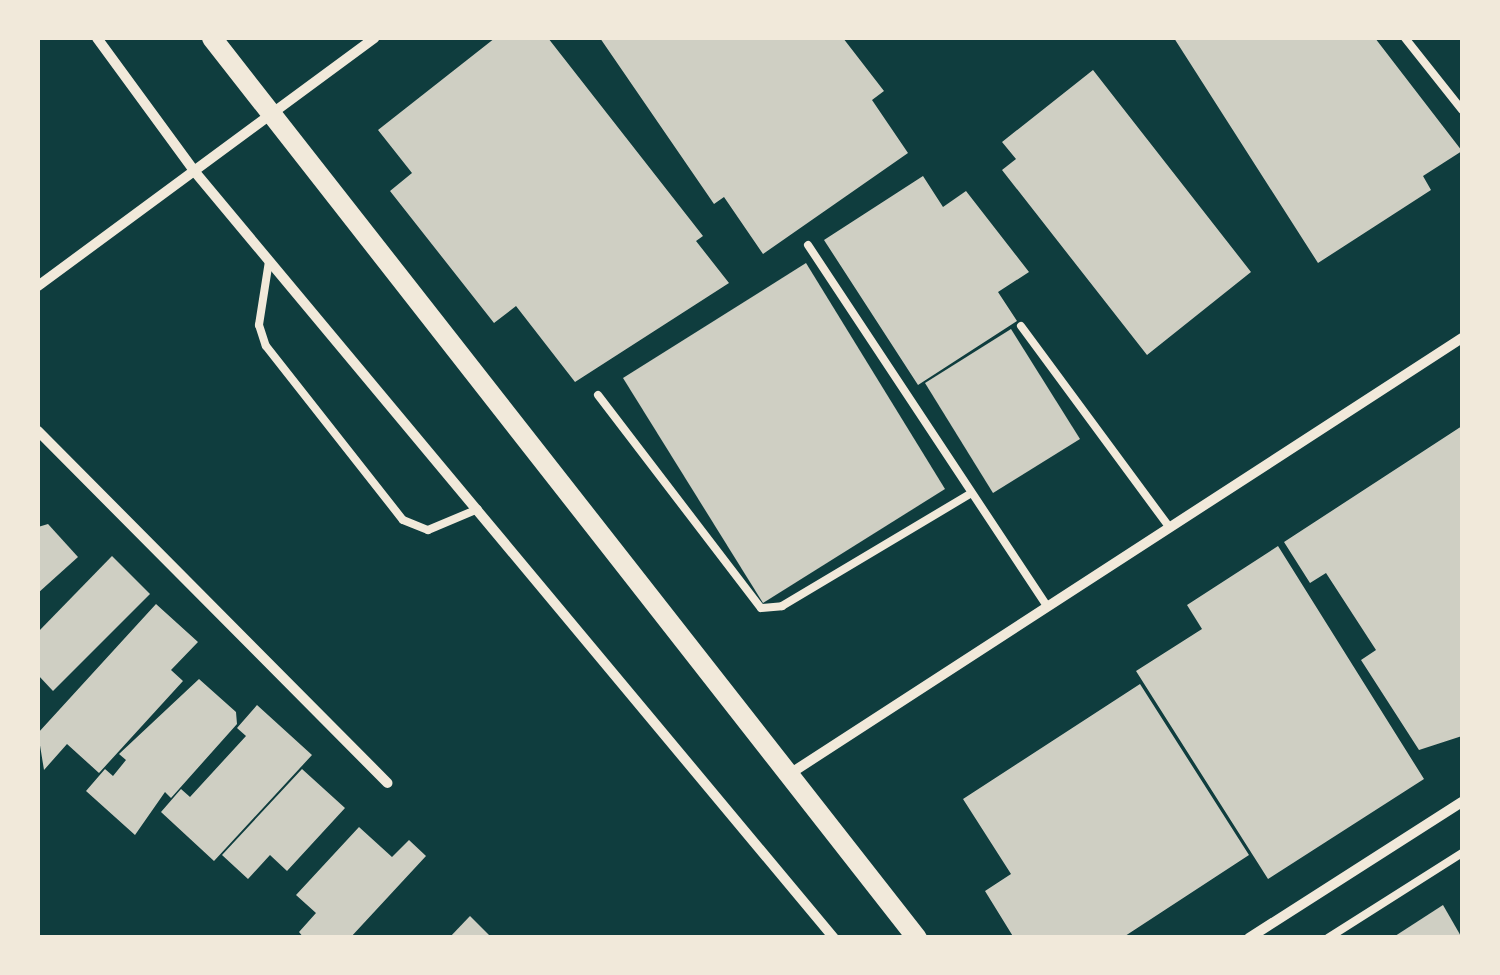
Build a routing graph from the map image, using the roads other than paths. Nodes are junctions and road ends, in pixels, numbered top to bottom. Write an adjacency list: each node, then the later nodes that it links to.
1 (97, 38): 7 (street)
2 (212, 38): 6 (main road)
3 (374, 38): 6 (street)
4 (1404, 38): 5 (lane)
5 (1462, 110)
6 (271, 115): 7 (street); 19 (main road)
7 (195, 172): 9 (street); 10 (street)
8 (808, 246): 15 (lane)
9 (270, 261): 16 (street); 16 (lane)
10 (38, 286)
11 (1021, 326): 17 (lane)
12 (1462, 338): 17 (street)
13 (598, 395): 15 (lane)
14 (38, 430): 20 (street)
15 (968, 495): 18 (lane)
16 (478, 509): 23 (street)
17 (1169, 528): 18 (street)
18 (1047, 606): 19 (street)
19 (788, 774): 24 (main road)
20 (387, 782)
21 (1462, 802): 25 (street)
22 (1462, 853): 26 (lane)
23 (834, 938)
24 (917, 938)
25 (1249, 938)
26 (1328, 938)

